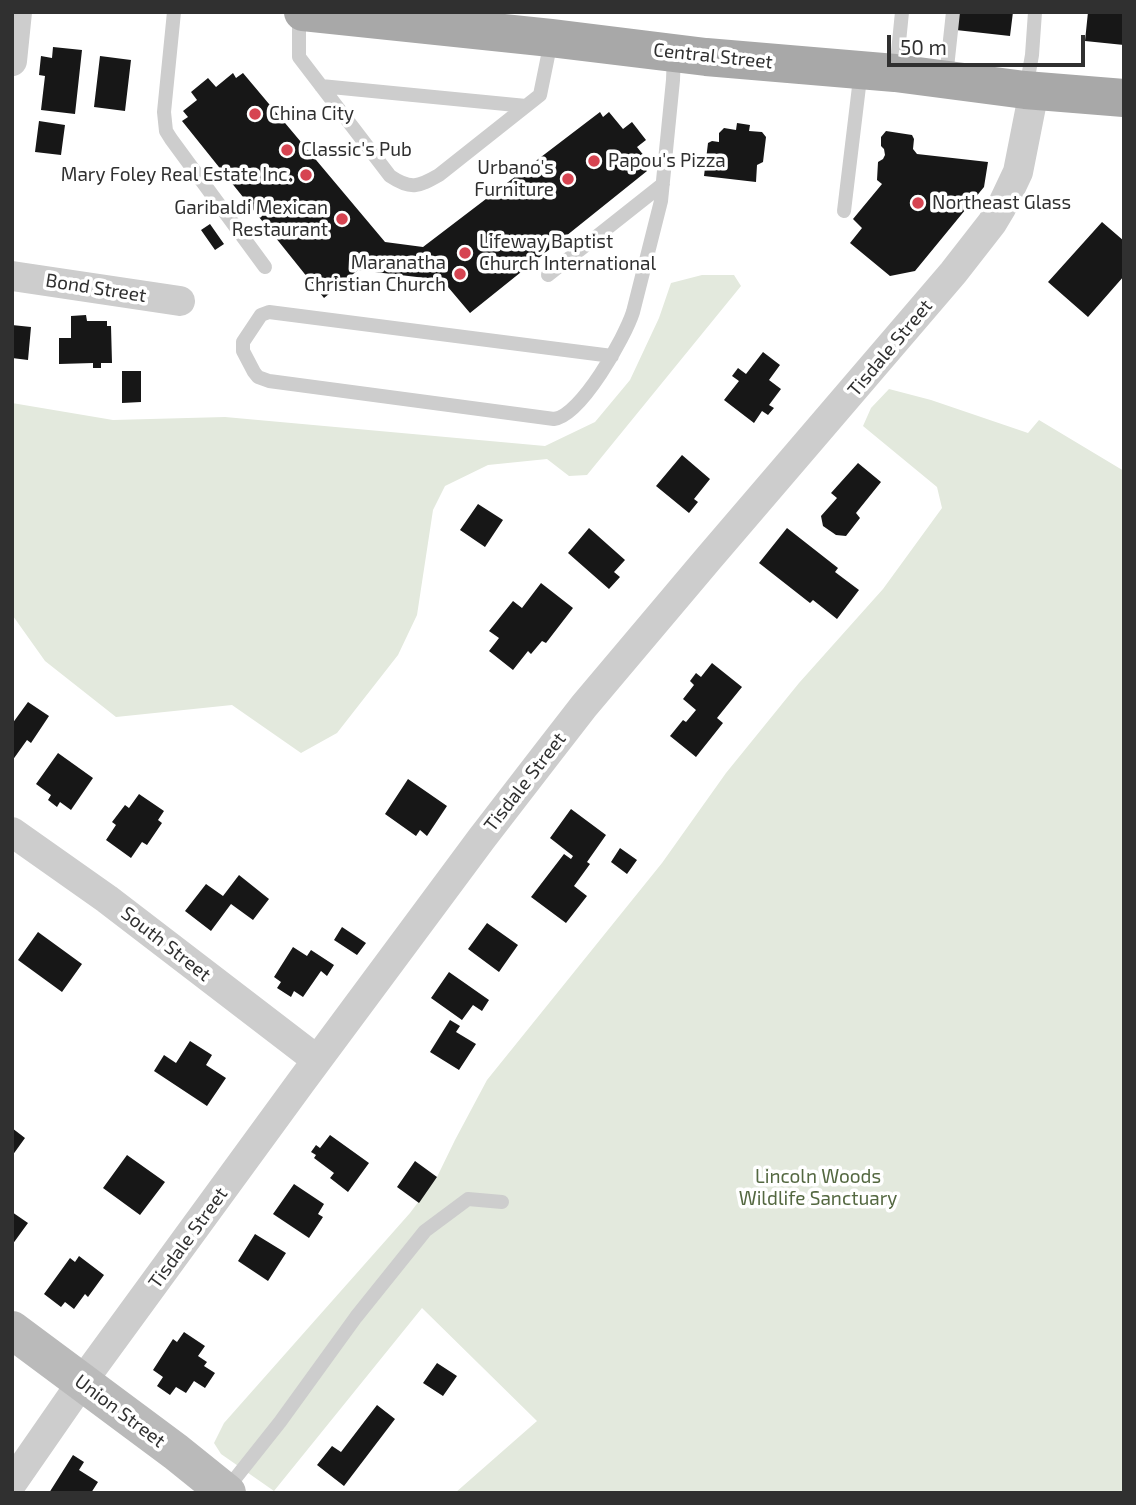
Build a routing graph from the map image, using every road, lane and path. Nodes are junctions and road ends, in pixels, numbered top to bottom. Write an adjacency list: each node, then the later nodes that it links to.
1 (17, 12): 9 (street)
2 (174, 12): 18 (lane)
3 (301, 12): 7 (main road, Central Street); 12 (lane)
4 (902, 12): 10 (lane)
5 (953, 12): 11 (lane)
6 (1035, 12): 13 (lane)
7 (551, 38): 8 (main road, Central Street); 15 (lane)
8 (674, 53): 10 (main road, Central Street); 16 (lane)
9 (12, 61)
10 (878, 72): 11 (main road, Central Street); 17 (lane)
11 (946, 79): 13 (main road, Central Street)
12 (321, 86): 15 (lane); 15 (lane)
13 (1030, 90): 14 (main road, Central Street); 24 (street, Tisdale Street)
14 (1124, 98)
15 (526, 106)
16 (663, 184): 19 (lane); 22 (lane)
17 (844, 211)
18 (265, 267)
19 (548, 275)
20 (12, 276): 21 (street, Bond Street)
21 (180, 301)
22 (612, 356): 22 (lane)
23 (12, 832): 24 (street, South Street)
24 (317, 1060): 27 (street, Tisdale Street)
25 (502, 1202): 29 (lane)
26 (12, 1330): 27 (main road, Union Street)
27 (82, 1382): 28 (street, Tisdale Street); 29 (main road, Union Street)
28 (12, 1483)
29 (226, 1492)

